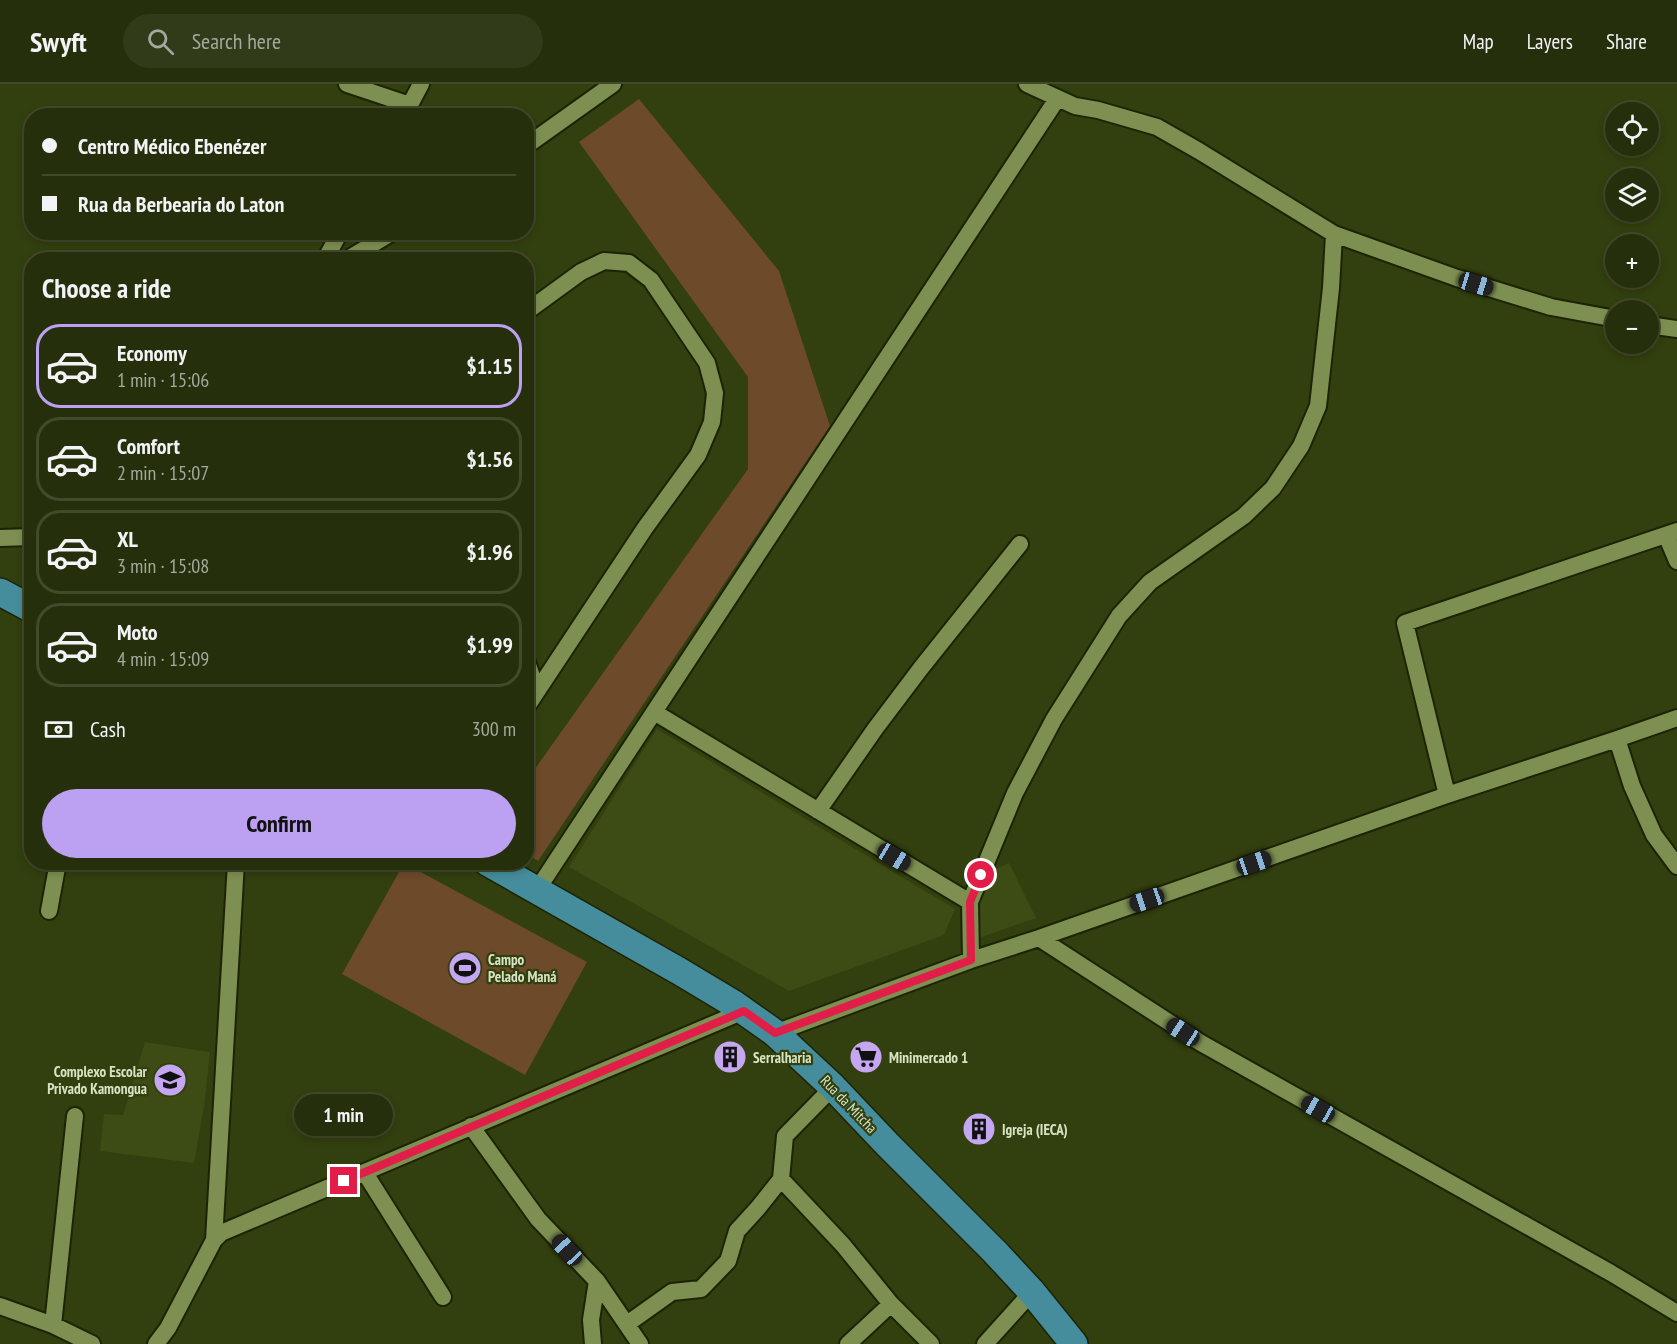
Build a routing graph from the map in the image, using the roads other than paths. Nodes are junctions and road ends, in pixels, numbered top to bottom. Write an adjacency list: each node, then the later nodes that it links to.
1 (347, 84): 6 (street)
2 (421, 84): 7 (street)
3 (613, 84): 8 (street)
4 (1027, 84): 5 (street)
5 (1050, 92): 9 (street); 26 (street)
6 (402, 108)
7 (408, 108)
8 (534, 140)
9 (1334, 234): 13 (street); 36 (street)
10 (380, 240): 11 (street)
11 (359, 252)
12 (534, 306): 24 (street)
13 (1605, 317)
14 (1659, 327): 15 (street)
15 (1677, 329)
16 (1672, 533): 20 (street); 29 (street)
17 (0, 537): 18 (street)
18 (24, 537)
19 (1020, 544): 30 (street)
20 (1677, 561)
21 (0, 592): 22 (main road)
22 (24, 605)
23 (534, 682): 24 (street)
24 (537, 691): 25 (street)
25 (534, 696)
26 (654, 712): 30 (street); 35 (street)
27 (1677, 718): 28 (street)
28 (1617, 739): 29 (street); 31 (street)
29 (1447, 795): 38 (street)
30 (818, 811): 36 (street)
31 (1677, 866)
32 (57, 870): 37 (street)
33 (236, 870): 47 (street)
34 (501, 870): 35 (main road, Rua da Mitcha)
35 (537, 890): 40 (main road, Rua da Mitcha)
36 (970, 902): 39 (street)
37 (49, 911)
38 (1039, 938): 39 (street); 53 (street)
39 (971, 960): 41 (street)
40 (744, 1011): 41 (main road, Rua da Mitcha); 44 (street)
41 (775, 1033): 42 (main road, Rua da Mitcha)
42 (833, 1087): 46 (street); 49 (main road, Rua da Mitcha)
43 (75, 1116): 55 (street)
44 (471, 1126): 45 (street); 48 (street)
45 (365, 1173): 47 (street); 50 (street)
46 (781, 1179): 51 (street); 54 (street)
47 (214, 1240): 58 (street)
48 (597, 1281): 54 (street); 59 (street)
49 (1032, 1292): 62 (street); 63 (main road, Rua da Mitcha)
50 (442, 1297)
51 (891, 1304): 60 (street); 61 (street)
52 (0, 1306): 55 (street)
53 (1677, 1313)
54 (627, 1324): 56 (street)
55 (53, 1325): 57 (street)
56 (637, 1342)
57 (92, 1344)
58 (156, 1344)
59 (593, 1344)
60 (848, 1344)
61 (931, 1344)
62 (985, 1344)
63 (1074, 1344)

